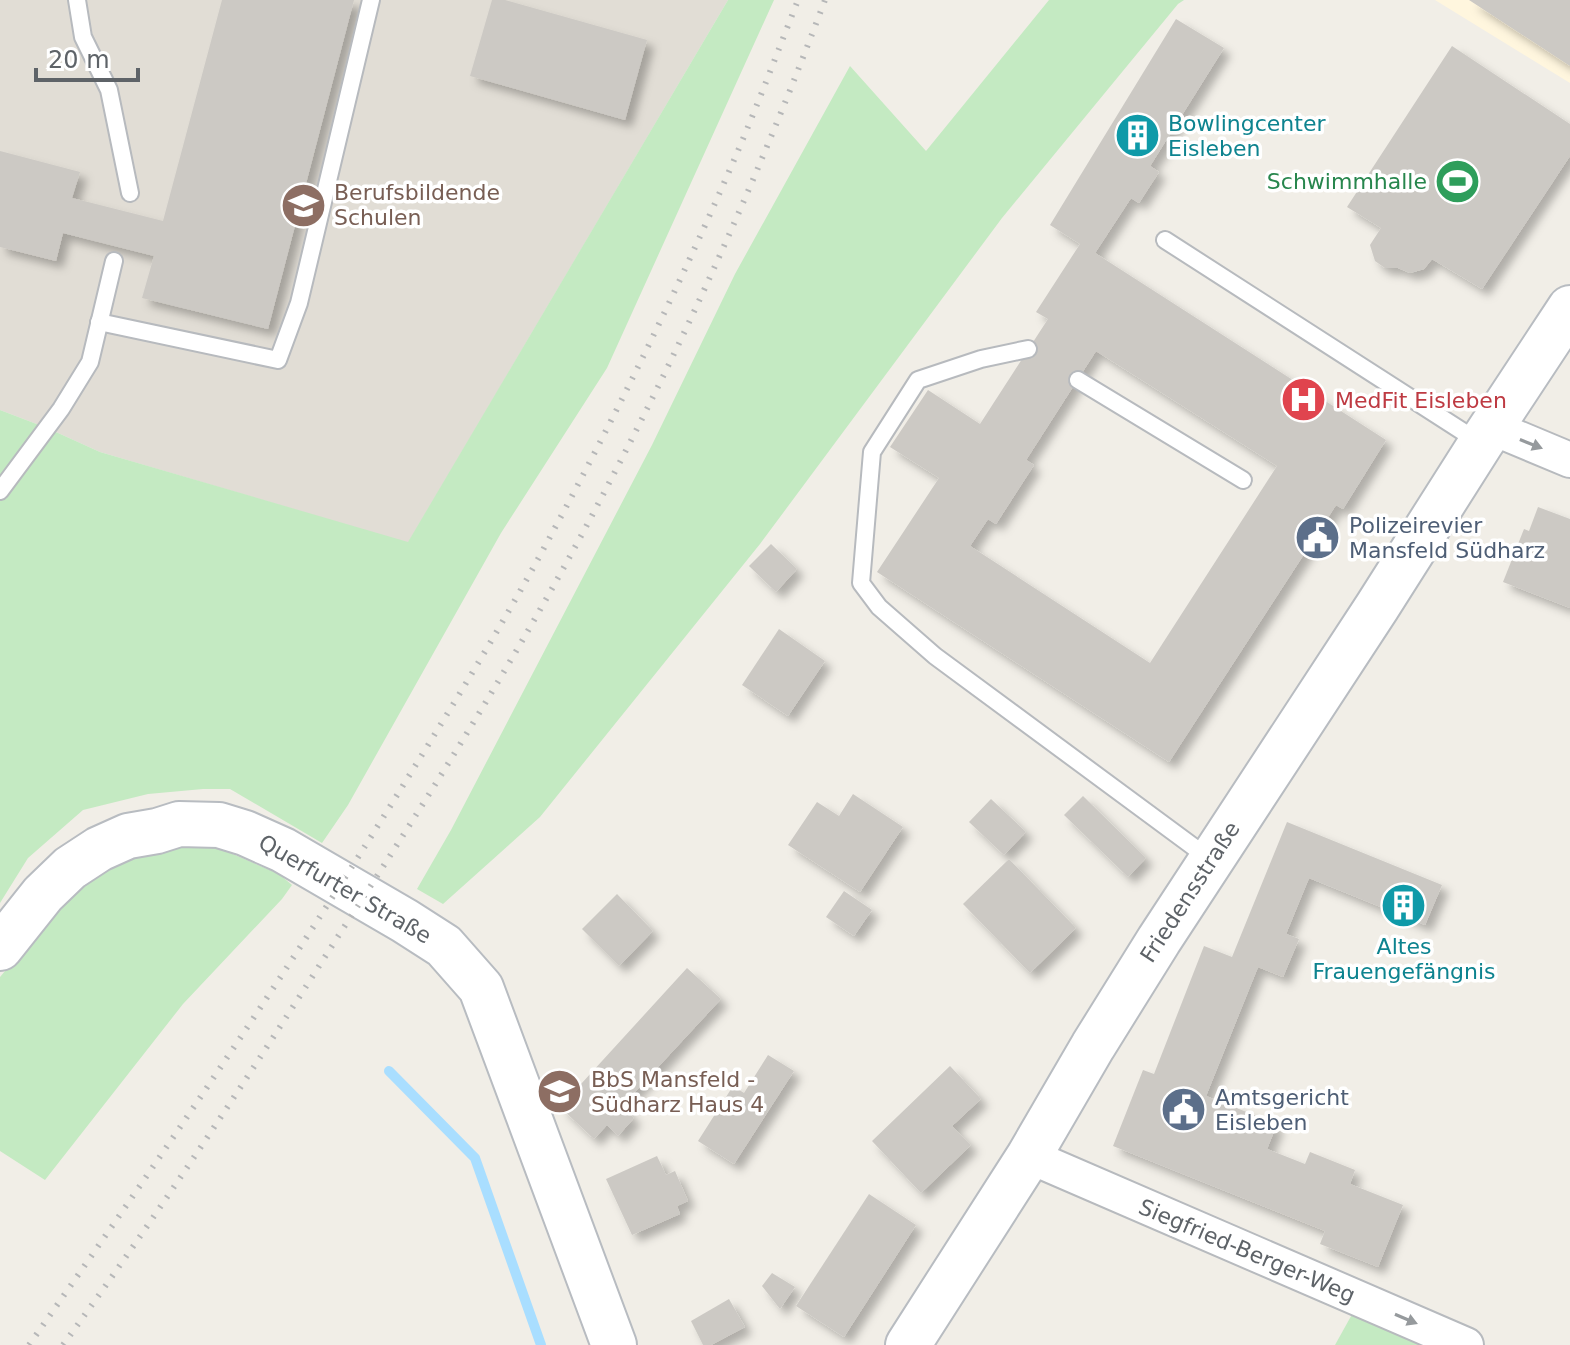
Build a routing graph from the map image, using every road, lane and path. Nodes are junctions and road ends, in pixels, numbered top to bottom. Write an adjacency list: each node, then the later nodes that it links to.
1 (77, 0): 3 (lane)
2 (371, 0): 7 (lane)
3 (130, 193)
4 (1165, 240): 10 (lane)
5 (114, 261): 7 (lane)
6 (1570, 308): 10 (main road, Friedensstraße)
7 (99, 322): 13 (lane)
8 (1028, 349): 14 (lane)
9 (1078, 380): 12 (lane)
10 (1486, 435): 11 (street, one-way to 11); 14 (main road, Friedensstraße)
11 (1570, 460)
12 (1243, 480)
13 (0, 491)
14 (1211, 860): 16 (main road, Friedensstraße)
15 (3, 934): 17 (main road, Querfurter Straße)
16 (1029, 1156): 18 (main road, Friedensstraße); 19 (street, Siegfried-Berger-Weg, one-way to 19)
17 (614, 1345)
18 (908, 1345)
19 (1466, 1345)

